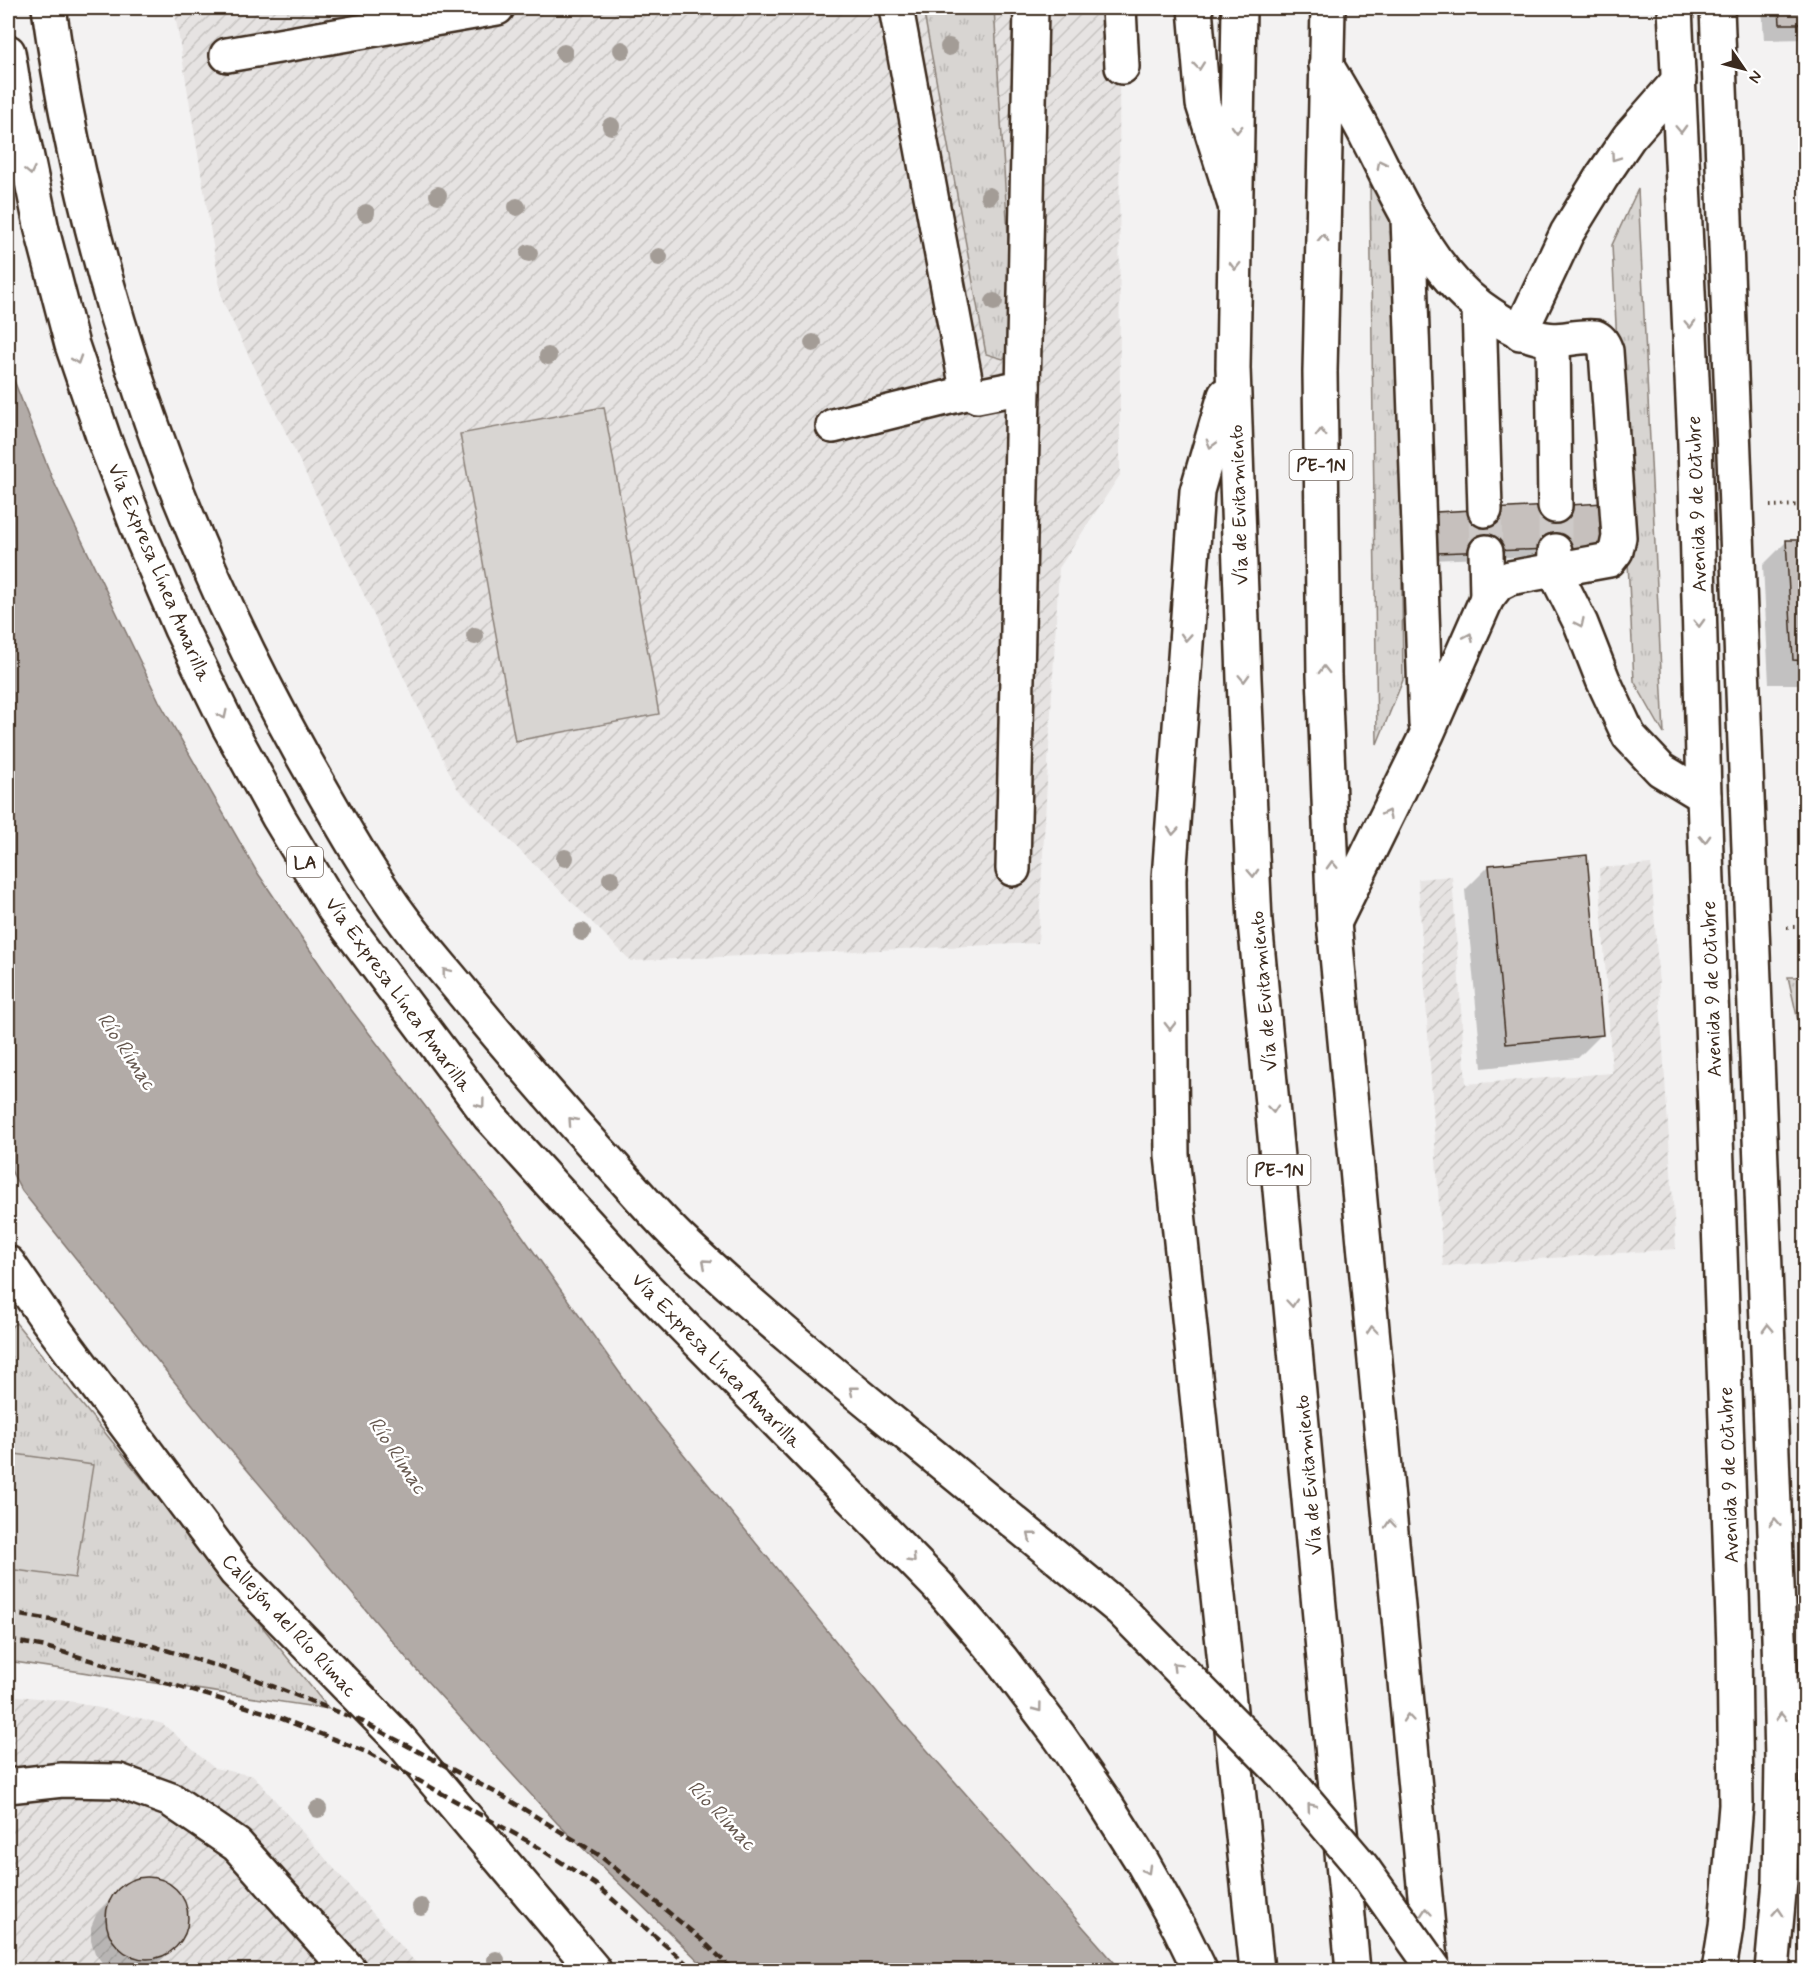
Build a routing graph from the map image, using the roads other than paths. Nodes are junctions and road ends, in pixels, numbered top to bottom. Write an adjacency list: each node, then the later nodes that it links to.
1 (49, 8): 41 (main road, LA, one-way to 1, bridge)
2 (497, 8): 12 (main road)
3 (896, 8): 23 (main road)
4 (1031, 8): 22 (main road)
5 (1119, 8): 14 (main road)
6 (1195, 8): 16 (main road, one-way to 16)
7 (1239, 8): 16 (main road, Vía de Evitamiento / PE-1N, one-way to 16)
8 (1328, 8): 13 (main road, PE-1N)
9 (1675, 8): 15 (main road, Avenida 9 de Octubre)
10 (1717, 8): 43 (main road, Avenida 9 de Octubre, one-way to 10)
11 (8, 51): 38 (main road, Vía Expresa Línea Amarilla / LA, one-way to 38)
12 (227, 56)
13 (1326, 65): 17 (main road, one-way to 13); 33 (main road, PE-1N, one-way to 13)
14 (1122, 67)
15 (1679, 81): 19 (main road, one-way to 19); 31 (main road, Avenida 9 de Octubre, one-way to 31)
16 (1236, 208): 21 (main road, Vía de Evitamiento / PE-1N, one-way to 21)
17 (1408, 216): 18 (main road); 30 (main road)
18 (1479, 307): 19 (main road); 26 (main road)
19 (1520, 333): 20 (main road)
20 (1553, 340): 25 (main road); 28 (main road)
21 (1233, 368): 39 (main road, one-way to 39); 40 (main road, Vía de Evitamiento / PE-1N, one-way to 40)
22 (1023, 387): 23 (main road); 32 (main road)
23 (970, 392): 24 (main road)
24 (833, 426)
25 (1555, 506)
26 (1485, 510)
27 (1486, 552): 29 (main road)
28 (1555, 560): 29 (main road); 31 (main road, one-way to 31)
29 (1487, 598): 30 (main road, one-way to 29)
30 (1427, 734): 33 (main road, one-way to 30)
31 (1704, 796): 42 (main road, Avenida 9 de Octubre, one-way to 42)
32 (1013, 869)
33 (1334, 923): 41 (main road, PE-1N, one-way to 33)
34 (12, 1278): 37 (main road, Callejón del Río Rímac)
35 (8, 1786): 36 (main road)
36 (349, 1971)
37 (594, 1971)
38 (1200, 1971)
39 (1257, 1971)
40 (1353, 1971)
41 (1433, 1971)
42 (1719, 1971)
43 (1772, 1971)

